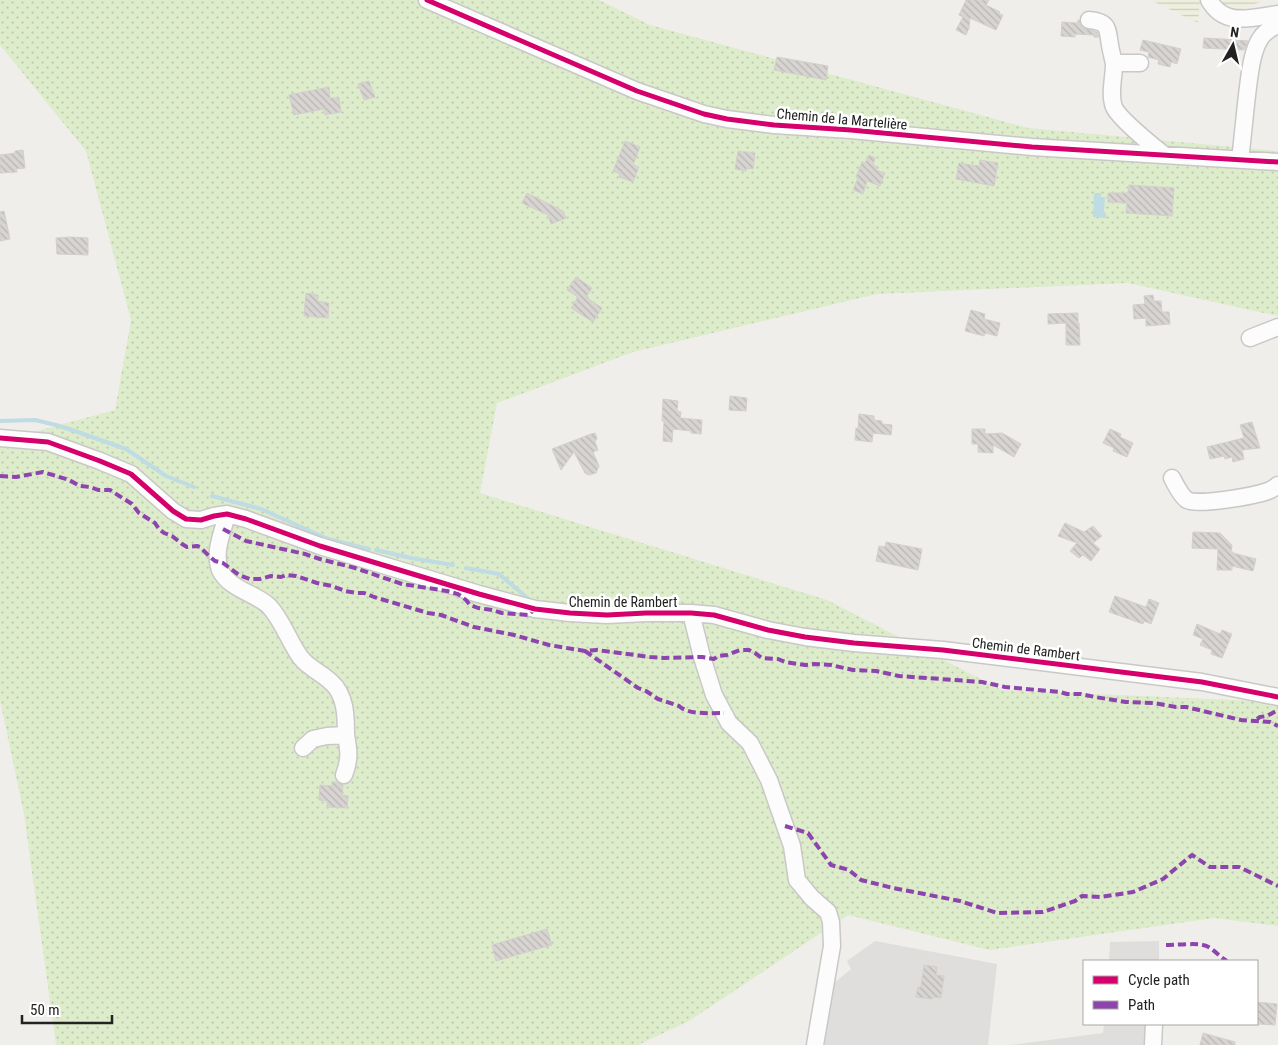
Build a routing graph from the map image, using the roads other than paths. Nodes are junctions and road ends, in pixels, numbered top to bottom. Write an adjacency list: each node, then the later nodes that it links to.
1 (426, 0): 8 (street, Chemin de la Martelière)
2 (1209, 0): 3 (street)
3 (1278, 14)
4 (1089, 20): 6 (street)
5 (1278, 24): 9 (street)
6 (1114, 63): 7 (street); 8 (street)
7 (1140, 63)
8 (1164, 155): 9 (street, Chemin de la Martelière)
9 (1240, 160): 10 (street, Chemin de la Martelière)
10 (1278, 162)
11 (1278, 328): 12 (street)
12 (1250, 338)
13 (0, 438): 16 (street, Chemin de Rambert)
14 (1172, 478): 15 (street)
15 (1278, 485)
16 (226, 514): 17 (street, Chemin de Rambert); 19 (street)
17 (691, 613): 18 (street, Chemin de Rambert); 23 (street)
18 (1278, 697)
19 (346, 736): 20 (street); 21 (street)
20 (303, 748)
21 (344, 775)
22 (1154, 1025): 24 (street)
23 (815, 1045)
24 (1153, 1045)

